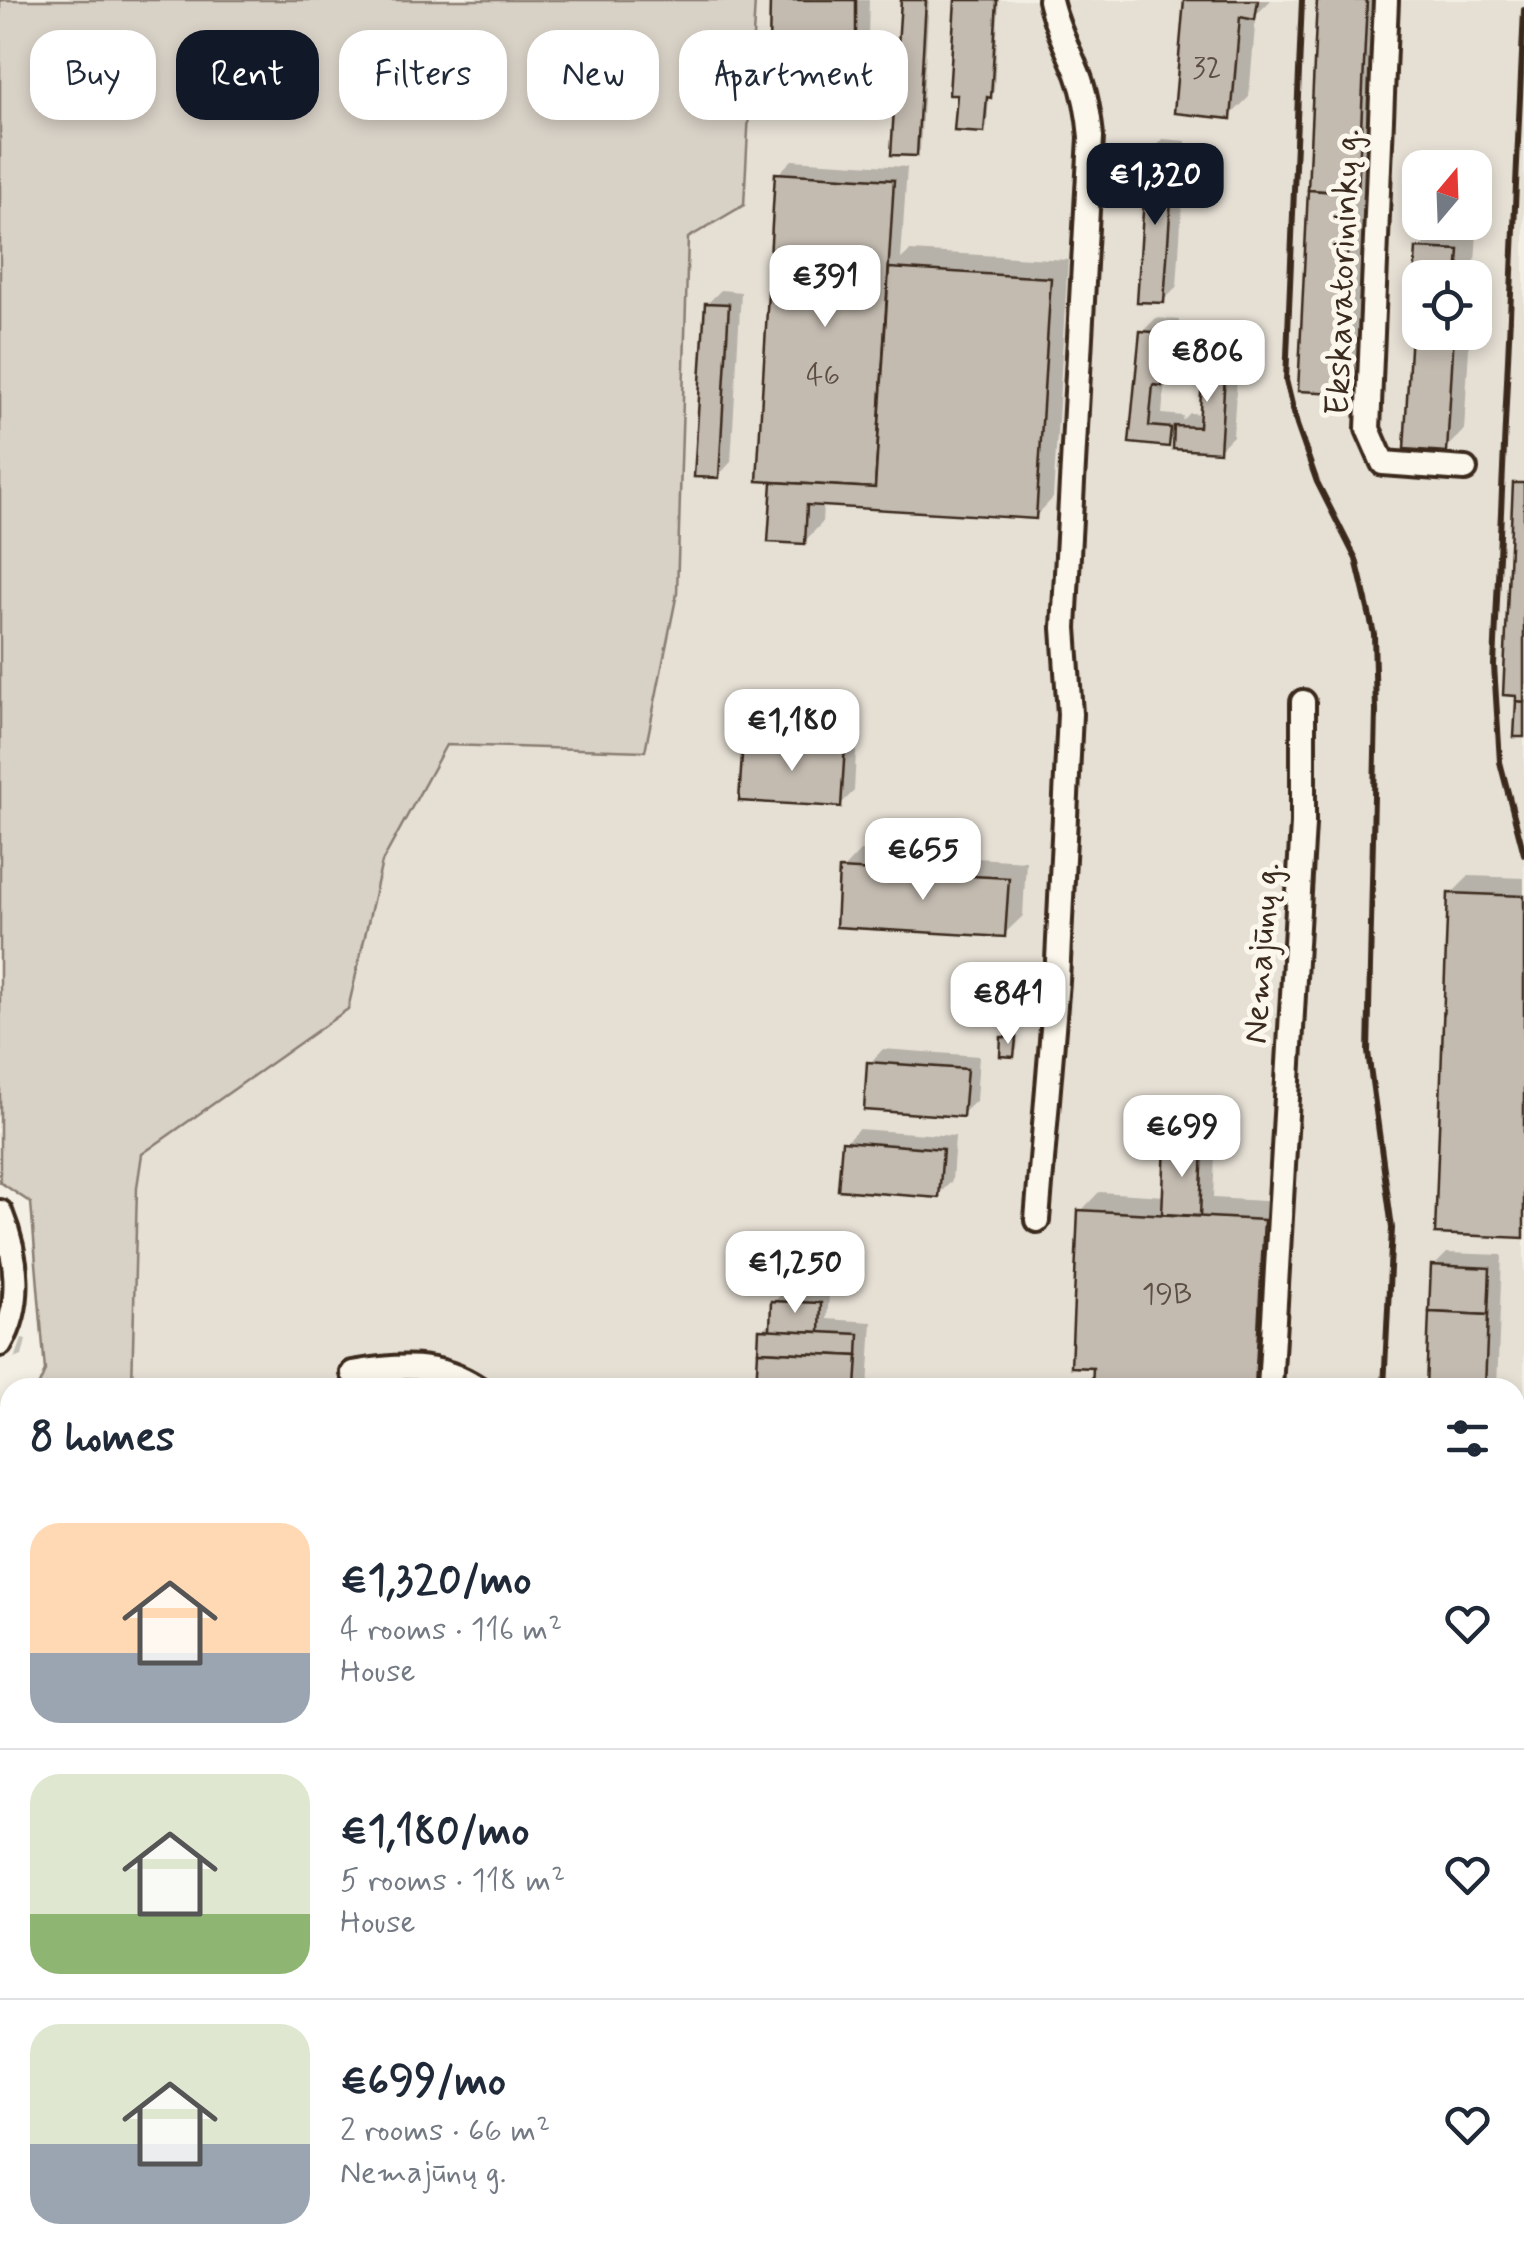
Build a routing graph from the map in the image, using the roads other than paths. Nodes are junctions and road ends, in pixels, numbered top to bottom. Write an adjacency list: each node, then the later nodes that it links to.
1 (1050, 0): 6 (street)
2 (1386, 0): 3 (street, Ekskavatorininkų g.)
3 (1464, 469)
4 (1303, 702): 10 (street, Nemajūnų g.)
5 (0, 1212): 7 (street)
6 (1038, 1220)
7 (0, 1344)
8 (353, 1373): 9 (street)
9 (463, 1378)
10 (1271, 1378)

